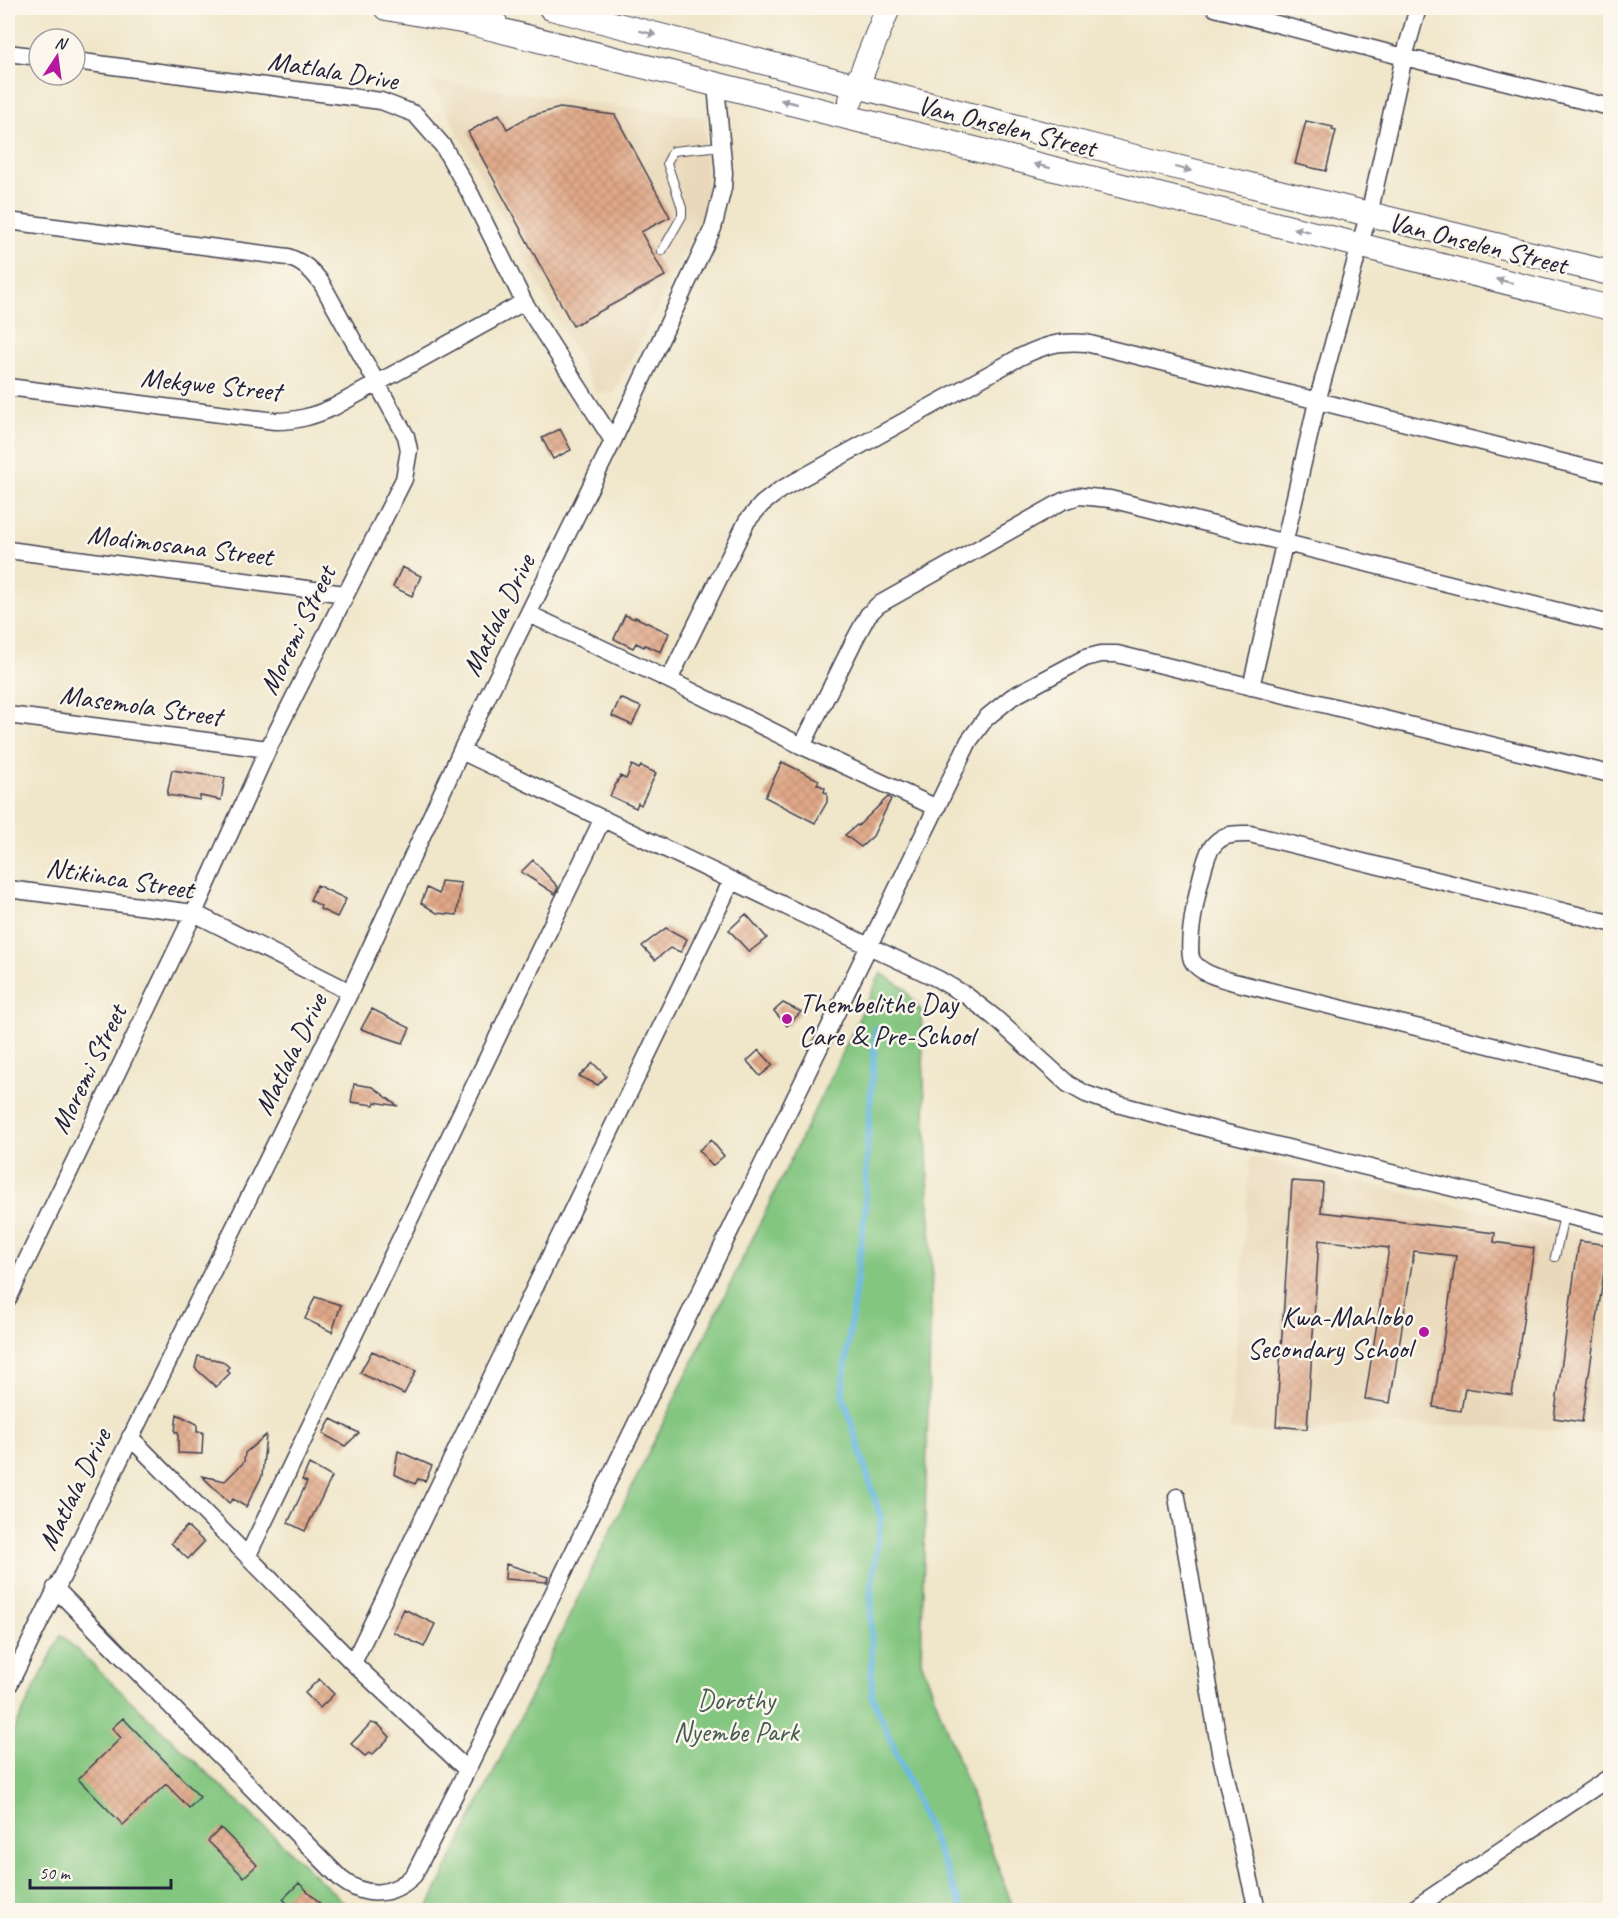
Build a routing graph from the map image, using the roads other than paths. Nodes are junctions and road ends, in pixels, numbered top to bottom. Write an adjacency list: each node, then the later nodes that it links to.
1 (386, 8): 12 (main road, Van Onselen Street)
2 (471, 8): 7 (lane)
3 (551, 8): 15 (main road, Van Onselen Street, one-way to 15)
4 (888, 8): 15 (main road)
5 (1215, 8): 11 (street)
6 (1418, 8): 11 (street)
7 (516, 23)
8 (555, 34): 12 (lane)
9 (8, 53): 10 (street)
10 (27, 55)
11 (1404, 57): 16 (street); 19 (street)
12 (615, 59): 14 (main road, Van Onselen Street)
13 (87, 63): 24 (street, Matlala Drive)
14 (716, 85): 17 (main road, Van Onselen Street, one-way to 14); 18 (street, Matlala Drive)
15 (855, 85): 17 (main road); 19 (main road, Van Onselen Street, one-way to 19)
16 (1611, 107)
17 (846, 115): 21 (main road, Van Onselen Street, one-way to 17)
18 (722, 146): 22 (lane); 29 (street, Matlala Drive)
19 (1368, 214): 21 (street); 23 (main road, Van Onselen Street)
20 (8, 222): 26 (street, Moremi Street)
21 (1359, 244): 25 (main road, Van Onselen Street, one-way to 21); 28 (street)
22 (662, 251)
23 (1611, 273)
24 (524, 302): 26 (street, Mekgwe Street); 29 (street, Matlala Drive)
25 (1611, 308)
26 (376, 385): 27 (street, Mekgwe Street); 33 (street, Moremi Street)
27 (8, 387)
28 (1317, 402): 30 (street); 31 (street); 36 (street)
29 (614, 441): 34 (street, Matlala Drive)
30 (1611, 474)
31 (1284, 542): 35 (street); 37 (street); 39 (street)
32 (8, 550): 33 (street, Modimosana Street)
33 (345, 594): 40 (street, Moremi Street)
34 (529, 614): 36 (street); 41 (street, Matlala Drive)
35 (1611, 624)
36 (669, 680): 39 (street)
37 (1251, 687): 42 (street); 43 (street)
38 (8, 715): 40 (street, Masemola Street)
39 (802, 746): 43 (street)
40 (268, 749): 47 (street, Moremi Street)
41 (461, 751): 44 (street); 50 (street, Matlala Drive)
42 (1611, 774)
43 (937, 808): 49 (street)
44 (603, 818): 45 (street); 58 (street)
45 (732, 880): 49 (street); 60 (street)
46 (8, 889): 47 (street, Ntikinca Street)
47 (194, 914): 50 (street, Ntikinca Street); 55 (street, Moremi Street)
48 (1611, 923): 51 (street)
49 (868, 947): 52 (street); 62 (street)
50 (350, 992): 56 (street, Matlala Drive)
51 (1611, 1075)
52 (1564, 1215): 53 (street); 54 (lane)
53 (1611, 1226)
54 (1555, 1257)
55 (8, 1299)
56 (130, 1437): 58 (street); 59 (street, Matlala Drive)
57 (1176, 1497): 64 (street)
58 (248, 1555): 60 (street)
59 (55, 1588): 61 (street, Matlala Drive); 62 (street)
60 (353, 1663): 62 (street)
61 (8, 1687)
62 (467, 1770)
63 (1611, 1777): 65 (street)
64 (1257, 1911)
65 (1412, 1911)

